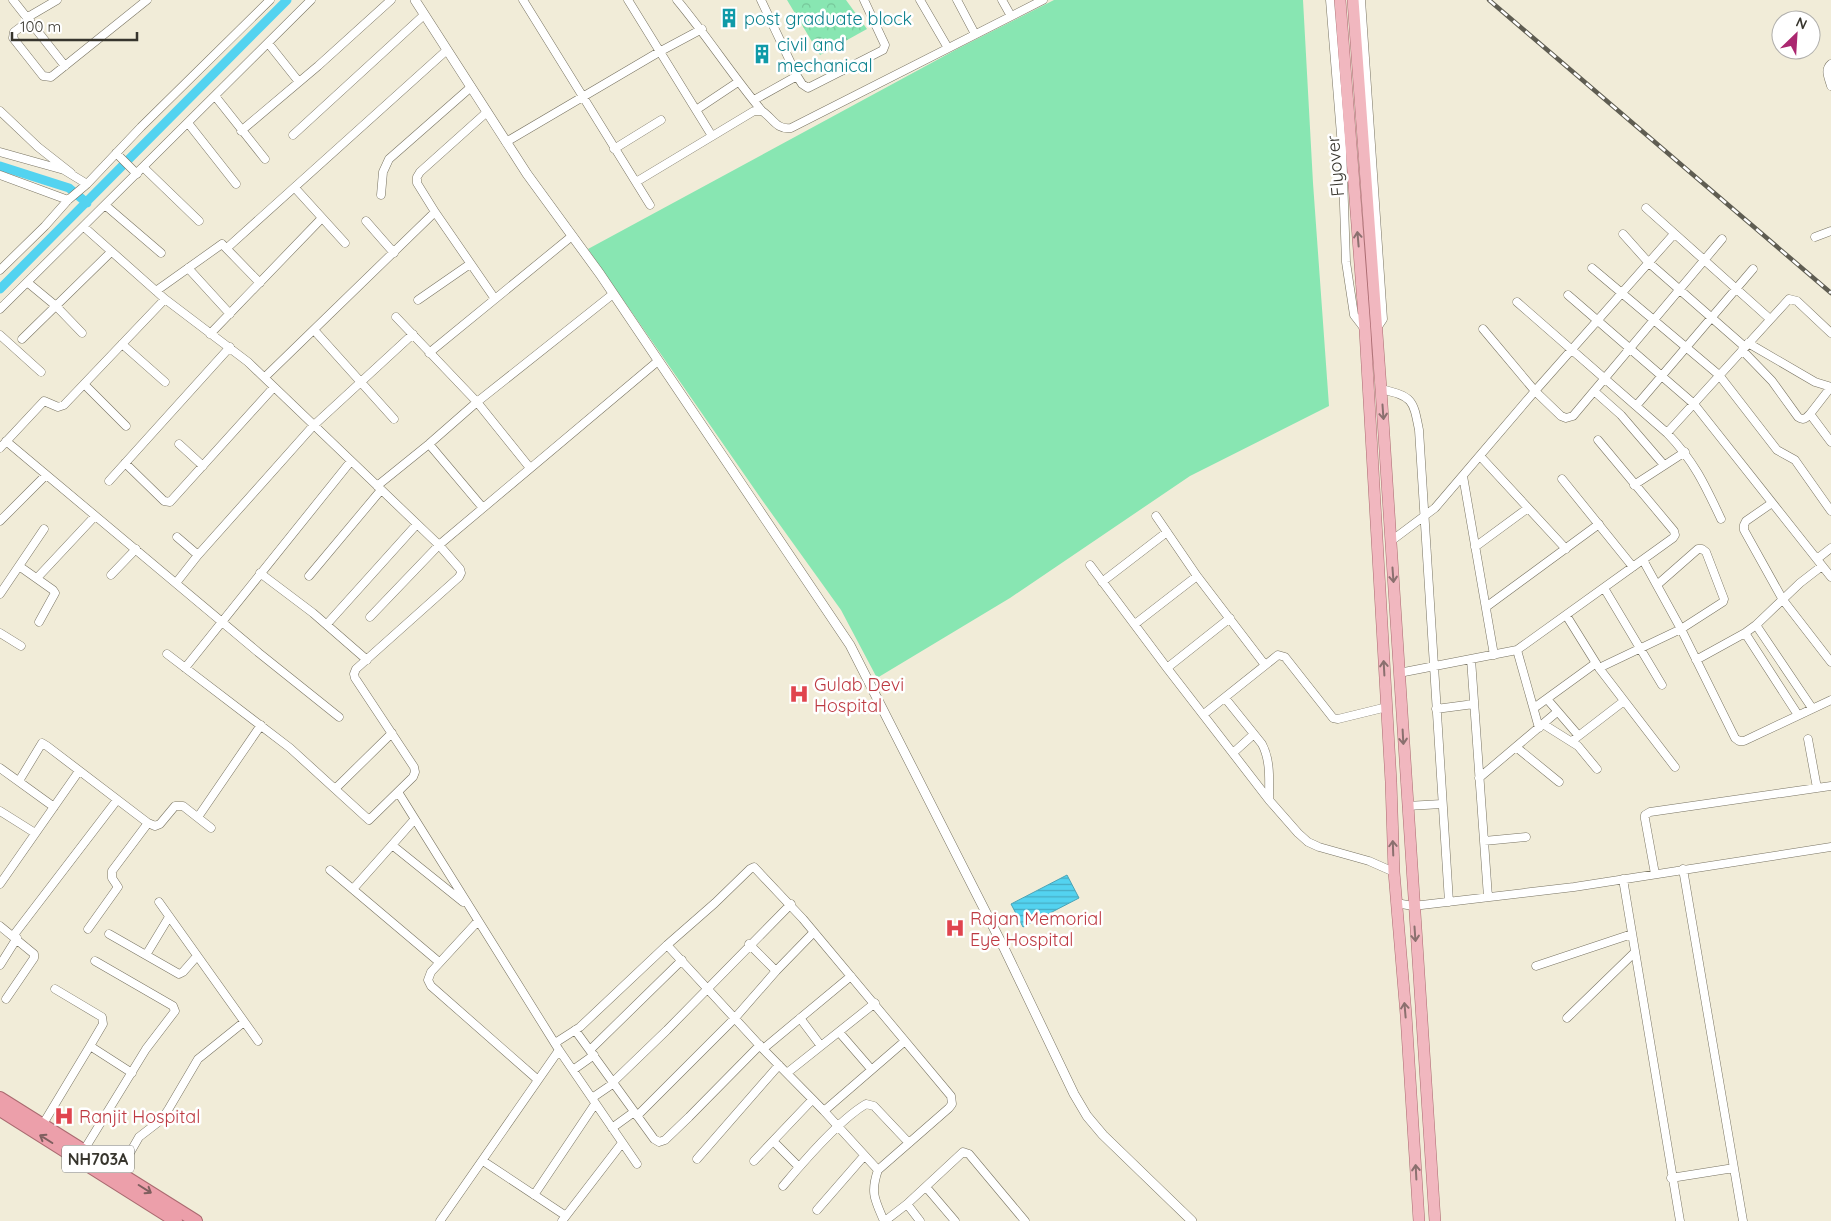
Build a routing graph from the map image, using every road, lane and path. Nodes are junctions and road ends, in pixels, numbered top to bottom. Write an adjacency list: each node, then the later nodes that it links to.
1 (13, 0): 23 (street)
2 (57, 0): 23 (street)
3 (270, 0): 52 (street)
4 (311, 0): 26 (street)
5 (391, 0): 33 (street)
6 (415, 0): 21 (street)
7 (523, 0): 38 (street)
8 (628, 0): 29 (street)
9 (677, 0): 24 (street)
10 (761, 0): 32 (street)
11 (864, 0): 32 (street)
12 (920, 0): 27 (street)
13 (957, 0): 25 (street)
14 (1002, 0): 22 (street)
15 (1330, 0): 110 (street)
16 (1340, 0): 110 (main road, Flyover, one-way to 16)
17 (1353, 0): 110 (main road, Flyover)
18 (1362, 0): 110 (street)
19 (1038, 1): 22 (street)
20 (142, 2): 31 (street)
21 (424, 15): 28 (street); 47 (street)
22 (1011, 16): 25 (street)
23 (29, 18): 31 (street); 31 (street)
24 (702, 29): 29 (street); 34 (street)
25 (975, 34): 27 (street)
26 (268, 43): 33 (street); 37 (street)
27 (948, 48): 42 (street)
28 (447, 50): 36 (street); 61 (street)
29 (659, 52): 38 (street); 40 (street)
30 (1831, 64): 35 (street)
31 (65, 66)
32 (797, 76): 39 (street)
33 (299, 82): 46 (street)
34 (738, 82): 39 (street); 40 (street)
35 (1831, 86)
36 (471, 87): 43 (street); 62 (street)
37 (215, 96): 45 (street); 46 (street)
38 (584, 96): 49 (street); 50 (street)
39 (754, 100): 42 (street)
40 (696, 110): 48 (street)
41 (0, 111): 55 (street)
42 (762, 111): 48 (street)
43 (487, 112): 49 (street); 67 (street)
44 (661, 120): 50 (street)
45 (188, 123): 54 (street); 59 (street)
46 (242, 131): 53 (street)
47 (293, 135)
48 (712, 136): 58 (street)
49 (506, 142): 75 (street)
50 (614, 149): 58 (street)
51 (0, 152): 55 (street)
52 (118, 156): 56 (street); 60 (street)
53 (265, 159)
54 (144, 167): 56 (street); 69 (street)
55 (71, 173): 60 (street)
56 (137, 174): 65 (street)
57 (0, 176): 63 (street)
58 (636, 182): 64 (street)
59 (236, 184)
60 (84, 186): 63 (street)
61 (295, 188): 68 (street); 79 (street)
62 (382, 195)
63 (72, 197): 89 (street)
64 (650, 205)
65 (105, 206): 71 (street); 81 (street)
66 (1646, 208): 74 (street)
67 (435, 212): 82 (street); 85 (street)
68 (322, 218): 78 (street); 91 (street)
69 (199, 221)
70 (366, 221): 82 (street)
71 (84, 227): 80 (street); 90 (street)
72 (1831, 231): 76 (street)
73 (1623, 234): 84 (street)
74 (1674, 234): 83 (street); 84 (street)
75 (572, 236): 96 (street); 99 (street)
76 (1816, 237)
77 (1722, 239): 83 (street)
78 (345, 243)
79 (227, 248): 86 (street); 91 (street)
80 (111, 252): 94 (street); 102 (street)
81 (161, 253)
82 (394, 253): 112 (street)
83 (1704, 260): 92 (street); 93 (street)
84 (1648, 262): 93 (street); 95 (street)
85 (470, 264): 99 (street); 100 (street)
86 (188, 268): 94 (street); 104 (street)
87 (1592, 268): 95 (street)
88 (1753, 269): 92 (street)
89 (0, 270)
90 (27, 282): 102 (street); 103 (street)
91 (260, 283): 104 (street)
92 (1736, 288): 106 (street); 108 (street)
93 (1679, 290): 106 (street); 107 (street)
94 (156, 291): 98 (street)
95 (1622, 292): 107 (street); 109 (street)
96 (613, 294): 126 (street); 139 (street)
97 (1568, 295): 109 (street)
98 (165, 299): 115 (street); 119 (street)
99 (495, 299): 125 (street)
100 (418, 300)
101 (1517, 302): 124 (street)
102 (56, 306): 113 (street); 118 (street)
103 (0, 309)
104 (230, 314): 115 (street)
105 (396, 317): 116 (street)
106 (1711, 318): 121 (street); 122 (street)
107 (1654, 319): 121 (street); 123 (street)
108 (1770, 319): 114 (street); 122 (street)
109 (1597, 321): 123 (street); 124 (street)
110 (1371, 329): 136 (main road); 236 (main road, one-way to 110)
111 (1484, 329): 137 (street)
112 (314, 330): 130 (street); 133 (street)
113 (82, 333)
114 (1831, 333)
115 (210, 334): 120 (street)
116 (413, 334): 125 (street); 133 (street)
117 (0, 335): 127 (street)
118 (22, 339)
119 (122, 344): 132 (street); 134 (street)
120 (230, 347): 130 (street); 155 (street)
121 (1687, 347): 128 (street); 129 (street)
122 (1745, 347): 129 (street); 142 (street); 142 (street)
123 (1629, 348): 128 (street); 131 (street)
124 (1572, 350): 131 (street); 137 (street)
125 (429, 353): 139 (street)
126 (658, 361): 158 (street); 374 (street)
127 (41, 372)
128 (1662, 376): 140 (street); 141 (street)
129 (1719, 376): 140 (street); 168 (street)
130 (265, 377): 135 (street)
131 (1604, 378): 138 (street); 141 (street)
132 (165, 382)
133 (361, 382): 143 (street); 145 (street)
134 (84, 384): 144 (street); 149 (street)
135 (274, 387): 145 (street); 157 (street)
136 (1381, 389): 171 (street); 179 (main road, one-way to 179)
137 (1535, 391): 138 (street); 153 (street)
138 (1594, 391): 156 (street)
139 (477, 402): 151 (street); 158 (street)
140 (1694, 404): 146 (street); 165 (street)
141 (1636, 406): 146 (street)
142 (1810, 414): 148 (street)
143 (394, 419)
144 (126, 426)
145 (313, 426): 154 (street); 185 (street)
146 (1667, 433): 152 (street)
147 (1598, 440): 163 (street)
148 (1831, 442)
149 (3, 444): 159 (street)
150 (179, 444): 157 (street)
151 (429, 444): 164 (street); 166 (street)
152 (1685, 452): 156 (street); 172 (street)
153 (1480, 456): 160 (street); 167 (street)
154 (351, 461): 164 (street); 191 (street)
155 (125, 464): 157 (street); 162 (street)
156 (1664, 465): 163 (street)
157 (203, 466)
158 (530, 468): 166 (street)
159 (46, 475): 169 (street); 173 (street)
160 (1463, 476): 171 (street); 181 (street)
161 (1562, 479): 175 (street)
162 (109, 481)
163 (1634, 485): 186 (street)
164 (379, 488): 174 (street); 193 (street)
165 (1772, 503): 187 (street); 202 (street)
166 (483, 508): 180 (street)
167 (1528, 508): 181 (street); 184 (street)
168 (1831, 511)
169 (95, 516): 183 (street); 196 (street)
170 (1156, 516): 177 (street)
171 (1424, 516): 179 (street); 226 (street)
172 (1721, 519)
173 (0, 521)
174 (417, 524): 180 (street); 209 (street)
175 (1599, 524): 184 (street); 190 (street)
176 (44, 529): 189 (street)
177 (1167, 532): 194 (street); 197 (street)
178 (177, 537): 185 (street)
179 (1391, 541): 229 (main road, one-way to 229)
180 (439, 545): 205 (street); 221 (street)
181 (1475, 547): 203 (street)
182 (1831, 548): 187 (street)
183 (136, 549): 192 (street); 198 (street)
184 (1566, 549): 203 (street)
185 (198, 555): 198 (street)
186 (1643, 560): 190 (street); 199 (street)
187 (1819, 563): 195 (street); 202 (street)
188 (1090, 565): 197 (street)
189 (20, 566): 196 (street); 201 (street)
190 (1633, 567): 200 (street)
191 (260, 573): 207 (street); 209 (street)
192 (111, 574)
193 (309, 576)
194 (1197, 576): 206 (street); 210 (street)
195 (1831, 577)
196 (37, 578): 208 (street)
197 (1102, 582): 210 (street)
198 (176, 583): 207 (street)
199 (1657, 585): 212 (street); 212 (street)
200 (1604, 588): 204 (street); 216 (street)
201 (0, 594)
202 (1782, 600): 211 (street); 223 (street)
203 (1486, 607): 219 (street)
204 (1566, 615): 217 (street); 225 (street)
205 (370, 617)
206 (1230, 618): 224 (street); 228 (street)
207 (221, 621): 227 (street); 243 (street)
208 (39, 622)
209 (327, 624): 221 (street)
210 (1135, 624): 228 (street)
211 (1756, 625): 214 (street); 239 (street)
212 (1681, 629): 216 (street); 222 (street)
213 (0, 633): 215 (street)
214 (1745, 633): 222 (street); 242 (street)
215 (21, 646)
216 (1641, 649): 225 (street); 230 (street)
217 (1517, 650): 219 (street); 238 (street)
218 (167, 654): 227 (street)
219 (1494, 655): 220 (street)
220 (1471, 659): 226 (street); 235 (street)
221 (367, 660): 246 (street)
222 (1696, 660): 242 (street)
223 (1831, 662)
224 (1265, 665): 231 (street); 236 (street)
225 (1597, 665): 232 (street); 234 (street)
226 (1434, 667): 229 (street); 237 (street)
227 (185, 668): 244 (street)
228 (1167, 668): 241 (street)
229 (1399, 674): 268 (main road, one-way to 268)
230 (1662, 685)
231 (1225, 698): 241 (street); 247 (street)
232 (1547, 699): 238 (street); 240 (street)
233 (1831, 700): 239 (street)
234 (1624, 701): 248 (street); 253 (street)
235 (1474, 704): 237 (street); 257 (street)
236 (1387, 707): 282 (main road, one-way to 236)
237 (1436, 708): 266 (street)
238 (1534, 708): 245 (street)
239 (1812, 708): 242 (street)
240 (1557, 712): 245 (street); 248 (street)
241 (1204, 714): 252 (street)
242 (1798, 715)
243 (339, 716)
244 (261, 725): 261 (street); 270 (street)
245 (1541, 726): 250 (street); 251 (street)
246 (392, 733): 261 (street); 263 (street)
247 (1254, 734): 252 (street); 265 (street)
248 (1578, 735): 250 (street)
249 (1808, 739): 262 (street)
250 (1572, 741): 255 (street)
251 (1516, 747): 257 (street); 259 (street)
252 (1233, 753): 265 (street)
253 (1675, 767)
254 (0, 768): 258 (street)
255 (1597, 769)
256 (79, 771): 258 (street); 264 (street); 267 (street)
257 (1480, 778): 277 (street)
258 (19, 781): 267 (street)
259 (1559, 782)
260 (1831, 786): 262 (street)
261 (336, 788): 263 (street)
262 (1817, 788): 283 (street)
263 (398, 792): 271 (street)
264 (117, 800): 273 (street); 301 (street)
265 (1269, 800): 282 (street)
266 (1442, 804): 268 (street); 289 (street)
267 (54, 806): 275 (street)
268 (1407, 806): 293 (main road)
269 (3, 812): 272 (street); 275 (street)
270 (198, 817): 273 (street); 274 (street)
271 (414, 820): 278 (street); 292 (street)
272 (0, 822)
273 (148, 823): 297 (street)
274 (211, 828)
275 (35, 833): 285 (street)
276 (1526, 837): 277 (street)
277 (1484, 841): 287 (street)
278 (392, 845): 286 (street); 292 (street)
279 (1831, 847): 280 (street)
280 (1683, 869): 283 (street); 357 (street)
281 (330, 870): 286 (street)
282 (1394, 872): 290 (main road)
283 (1655, 874): 284 (street)
284 (1623, 879): 287 (street); 300 (street)
285 (0, 884)
286 (353, 889): 309 (street)
287 (1488, 897): 289 (street)
288 (159, 902): 294 (street)
289 (1448, 902): 293 (street)
290 (1396, 903): 293 (street); 375 (main road, one-way to 290)
291 (791, 904): 298 (street); 302 (street); 303 (street)
292 (469, 906): 295 (street)
293 (1413, 906): 376 (main road, one-way to 376)
294 (169, 917): 305 (street); 306 (street)
295 (478, 920): 309 (street); 328 (street)
296 (0, 926): 301 (street)
297 (88, 929)
298 (814, 932): 312 (street); 313 (street)
299 (109, 934): 305 (street)
300 (1632, 934): 304 (street); 311 (street)
301 (15, 937): 310 (street); 316 (street)
302 (749, 944): 312 (street); 314 (street)
303 (666, 945): 307 (street); 322 (street)
304 (1636, 952): 320 (street); 360 (street)
305 (146, 955): 306 (street)
306 (197, 956): 321 (street)
307 (682, 960): 314 (street); 330 (street)
308 (95, 961): 334 (street)
309 (439, 962): 336 (street)
310 (0, 965)
311 (1536, 966)
312 (776, 971): 318 (street)
313 (851, 976): 317 (street); 319 (street)
314 (707, 988): 318 (street); 337 (street)
315 (55, 989): 326 (street)
316 (6, 999)
317 (875, 1003): 323 (street); 325 (street)
318 (735, 1018): 329 (street); 343 (street)
319 (800, 1018): 327 (street); 329 (street)
320 (1567, 1018)
321 (244, 1022): 324 (street); 359 (street)
322 (575, 1030): 328 (street); 330 (street)
323 (838, 1032): 327 (street); 332 (street)
324 (258, 1041)
325 (905, 1041): 332 (street); 349 (street)
326 (90, 1046): 334 (street); 344 (street)
327 (821, 1046): 335 (street)
328 (557, 1047): 333 (street); 336 (street)
329 (761, 1047): 331 (street); 343 (street)
330 (592, 1053): 333 (street); 337 (street)
331 (779, 1065): 335 (street); 352 (street)
332 (871, 1069): 342 (street)
333 (573, 1070): 340 (street)
334 (132, 1073): 350 (street)
335 (787, 1073): 339 (street)
336 (538, 1080): 353 (street)
337 (614, 1082): 340 (street); 343 (street)
338 (0, 1098): 344 (highway, NH703A)
339 (812, 1100): 342 (street); 347 (street)
340 (593, 1101): 346 (street); 363 (street)
341 (0, 1110): 367 (highway, NH703A, one-way to 341)
342 (824, 1111): 345 (street)
343 (635, 1114): 346 (street)
344 (43, 1124): 350 (highway, NH703A)
345 (838, 1127): 349 (street); 351 (street); 356 (street)
346 (612, 1128): 348 (street)
347 (773, 1141): 354 (street); 356 (street)
348 (622, 1143): 355 (street); 366 (street)
349 (909, 1143): 358 (street)
350 (84, 1150): 359 (highway, NH703A)
351 (864, 1156): 358 (street); 365 (street)
352 (697, 1159)
353 (483, 1161): 363 (street); 369 (street)
354 (754, 1161)
355 (637, 1164)
356 (799, 1166): 361 (street)
357 (1734, 1168): 360 (street); 378 (street)
358 (878, 1170): 370 (street)
359 (119, 1172): 368 (highway, NH703A, one-way to 368)
360 (1672, 1178): 377 (street)
361 (783, 1186)
362 (926, 1187): 364 (street); 372 (street); 373 (street)
363 (534, 1195): 366 (street)
364 (907, 1204): 370 (street); 371 (street)
365 (817, 1210)
366 (564, 1218)
367 (176, 1221)
368 (196, 1221)
369 (440, 1221)
370 (884, 1221)
371 (920, 1221)
372 (955, 1221)
373 (1025, 1221)
374 (1192, 1221)
375 (1419, 1221)
376 (1435, 1221)
377 (1680, 1221)
378 (1744, 1221)

